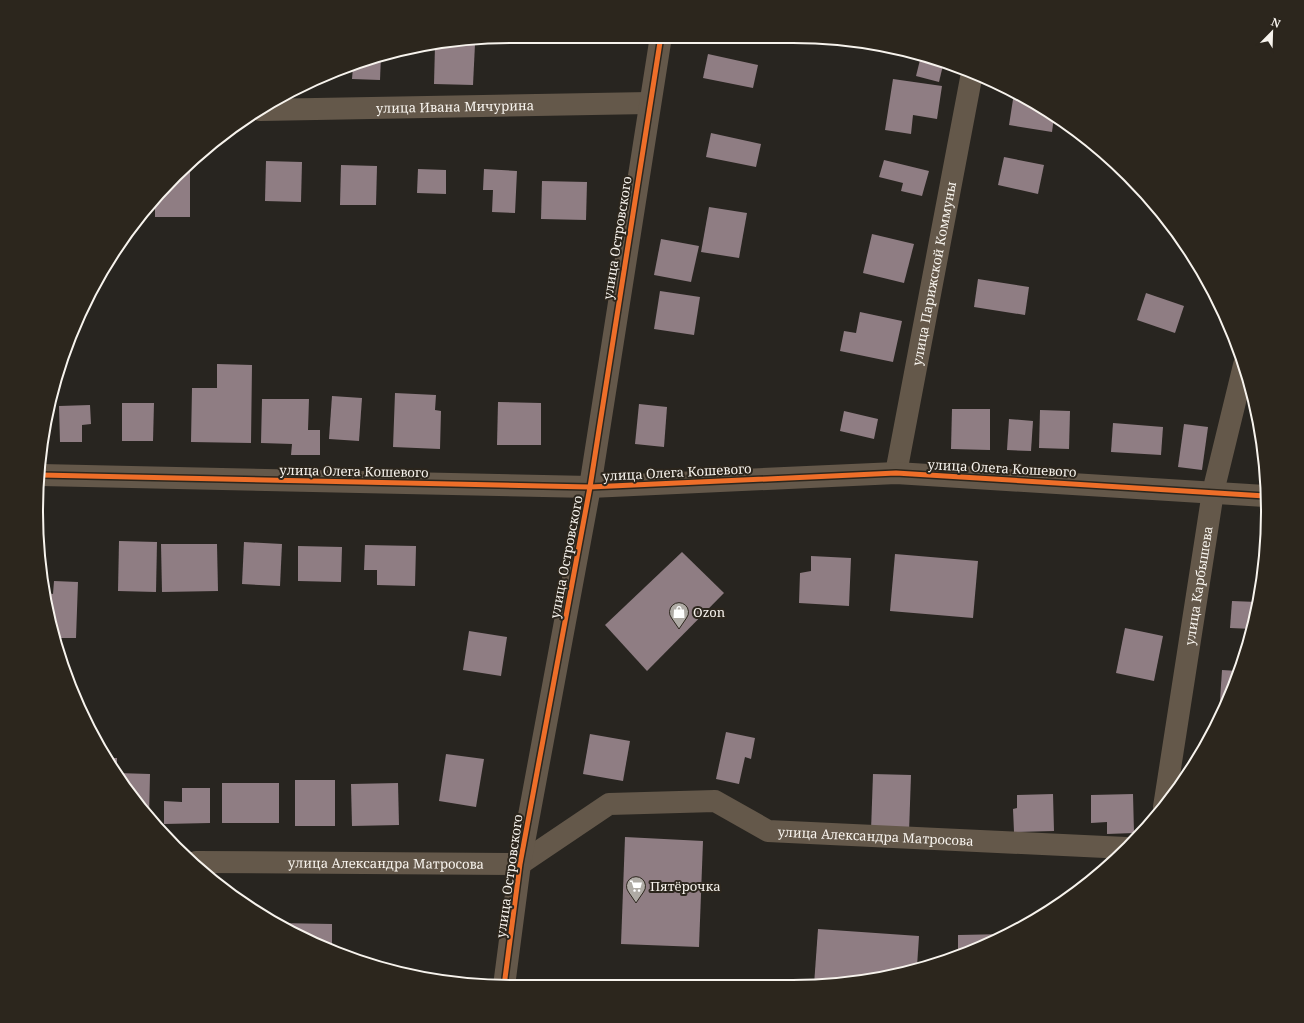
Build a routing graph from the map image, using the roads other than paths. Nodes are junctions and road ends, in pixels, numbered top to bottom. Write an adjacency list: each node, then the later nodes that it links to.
1 (660, 43): 3 (street, улица Островского)
2 (971, 79): 6 (street, улица Парижской Коммуны)
3 (649, 103): 4 (street, улица Ивана Мичурина); 8 (street, улица Островского)
4 (271, 110)
5 (1241, 377): 9 (street, улица Карбышева)
6 (896, 473): 8 (street, улица Олега Кошевого); 9 (street, улица Олега Кошевого)
7 (45, 475): 8 (street, улица Олега Кошевого)
8 (590, 487): 14 (street, улица Островского)
9 (1213, 492): 10 (street, улица Олега Кошевого); 11 (street, улица Карбышева)
10 (1260, 496)
11 (1166, 794)
12 (1119, 848): 14 (street, улица Александра Матросова)
13 (201, 862): 14 (street, улица Александра Матросова)
14 (520, 864): 15 (street, улица Островского)
15 (505, 980)

